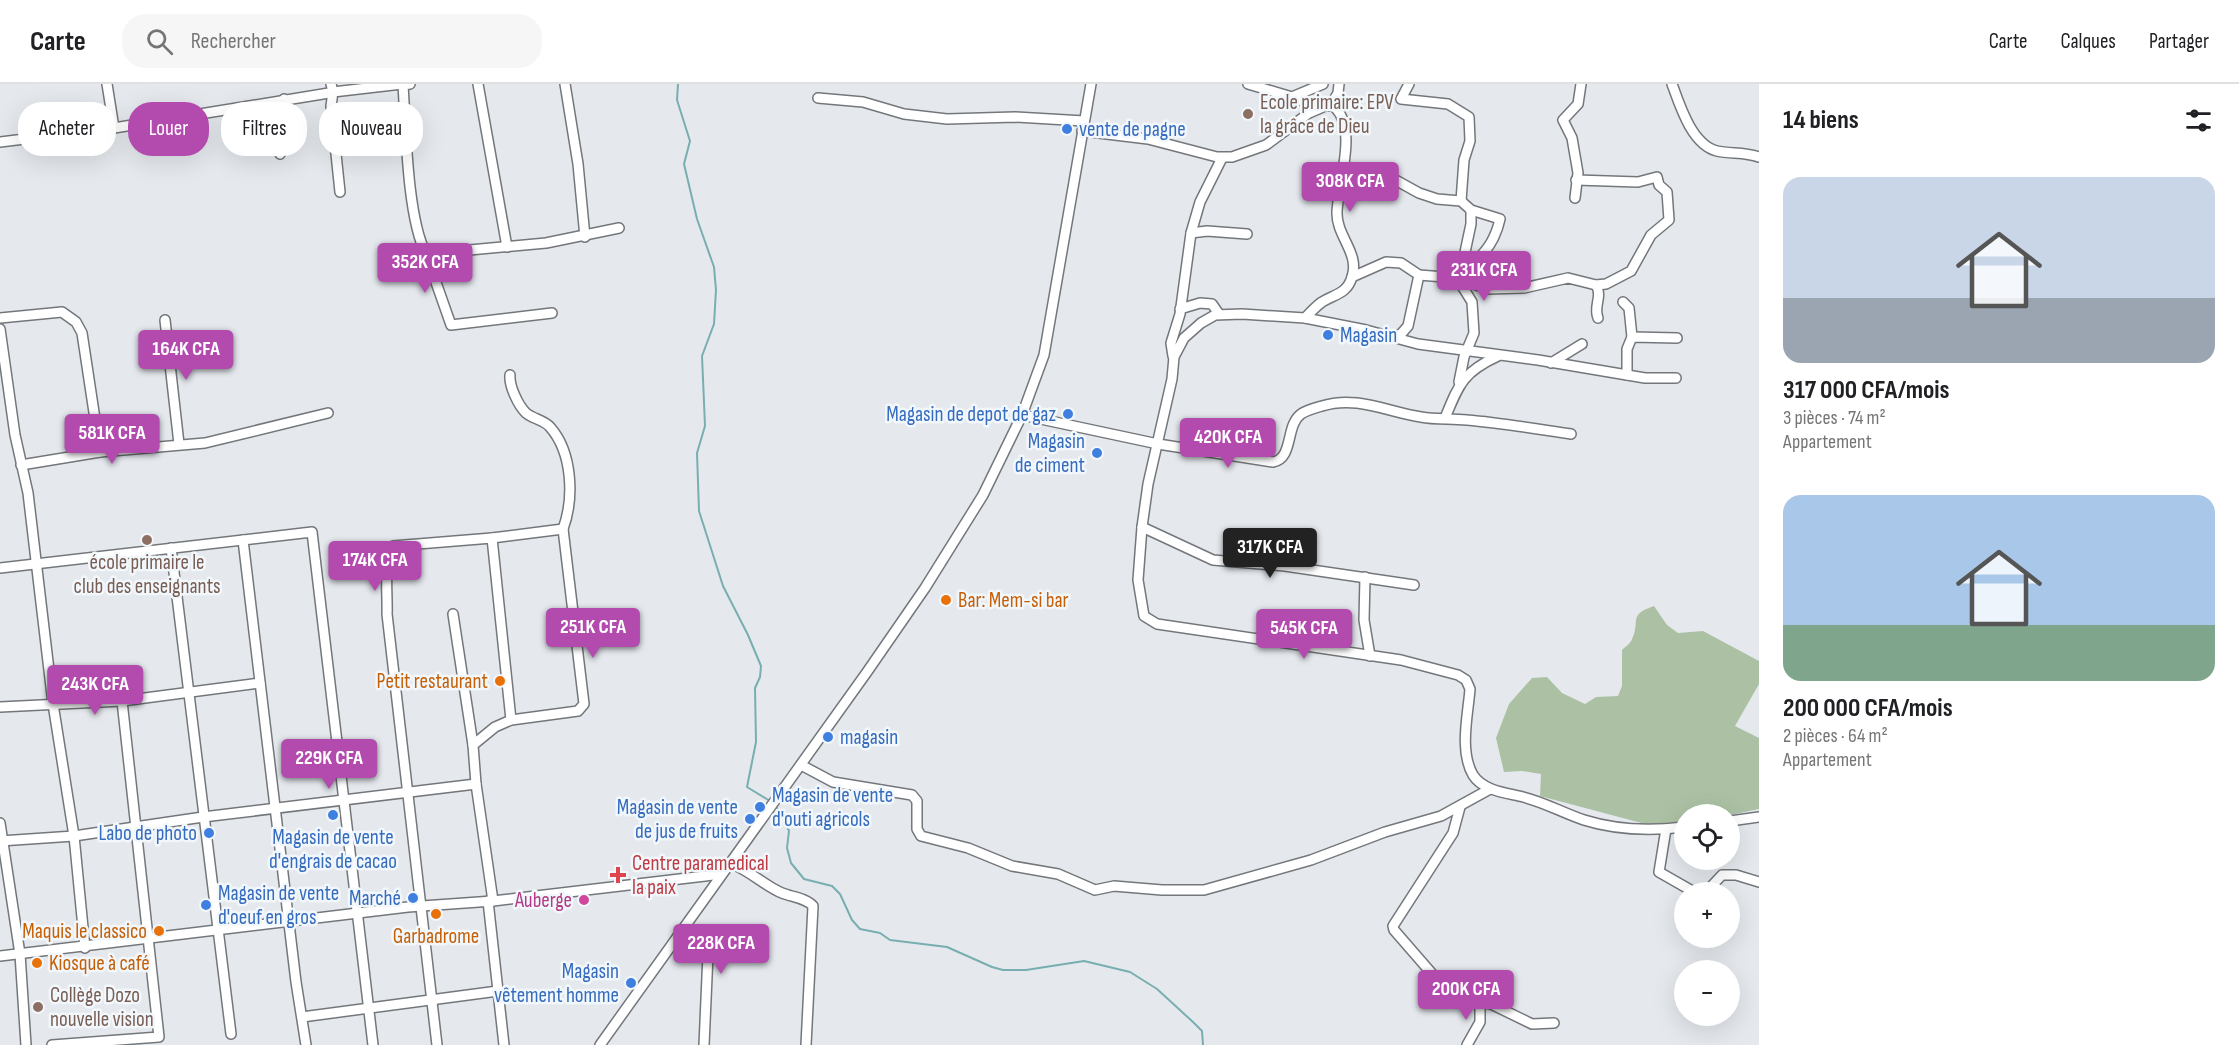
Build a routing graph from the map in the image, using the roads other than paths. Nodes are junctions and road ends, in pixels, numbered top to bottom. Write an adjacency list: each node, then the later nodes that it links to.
1 (107, 84): 18 (street)
2 (403, 84): 3 (street); 13 (street); 39 (street)
3 (410, 84)
4 (478, 84): 38 (street)
5 (565, 84): 37 (street)
6 (1091, 84): 22 (street)
7 (1248, 84): 15 (street)
8 (1323, 84): 14 (street)
9 (1340, 84): 21 (street)
10 (1409, 84): 32 (street)
11 (1581, 84): 29 (street)
12 (1672, 84): 26 (street)
13 (332, 88): 17 (street); 30 (street)
14 (1310, 88): 15 (street); 20 (street)
15 (1292, 97): 20 (street)
16 (818, 98): 22 (street)
17 (284, 99): 19 (street); 23 (street)
18 (110, 102)
19 (284, 102)
20 (1312, 105): 21 (street)
21 (1324, 106): 27 (street); 28 (street)
22 (1083, 126): 27 (street); 68 (street)
23 (116, 128)
24 (18, 140): 25 (street)
25 (0, 142)
26 (1759, 157)
27 (1222, 158): 35 (street)
28 (1342, 172): 32 (street); 42 (street)
29 (1576, 180): 31 (street); 43 (street)
30 (340, 192)
31 (1575, 198)
32 (1461, 201): 33 (street)
33 (1471, 210): 41 (street); 41 (street)
34 (619, 228): 37 (street)
35 (1191, 233): 36 (street); 45 (street)
36 (1246, 234)
37 (585, 237): 38 (street)
38 (507, 247): 39 (street)
39 (426, 254): 46 (street)
40 (1419, 274): 41 (street); 42 (street); 56 (street)
41 (1458, 276): 43 (street); 59 (street)
42 (1352, 277): 49 (street)
43 (1596, 285): 50 (street)
44 (1623, 302): 54 (street)
45 (1180, 309): 47 (street); 53 (street)
46 (552, 313)
47 (1219, 314): 49 (street); 55 (street)
48 (0, 318): 73 (street)
49 (1305, 318): 56 (street)
50 (1598, 318)
51 (165, 320): 71 (street)
52 (0, 329): 74 (street)
53 (1173, 334): 55 (street); 61 (street)
54 (1632, 337): 57 (street); 64 (street)
55 (1184, 338): 61 (street)
56 (1390, 338): 59 (street)
57 (1677, 338)
58 (1582, 344): 62 (street)
59 (1467, 350): 60 (street); 66 (street)
60 (1500, 355): 62 (street); 66 (street)
61 (1174, 357): 72 (street)
62 (1551, 363): 64 (street)
63 (510, 375): 76 (street)
64 (1627, 375): 65 (street)
65 (1676, 378)
66 (1459, 382): 69 (street)
67 (328, 413): 71 (street)
68 (1022, 415): 72 (street); 93 (street)
69 (1445, 418): 70 (street); 72 (street)
70 (1571, 434)
71 (179, 444): 73 (street)
72 (1158, 444): 75 (street)
73 (100, 452): 74 (street)
74 (21, 465): 80 (street)
75 (1142, 527): 82 (street); 85 (street)
76 (563, 530): 77 (street); 91 (street)
77 (492, 538): 91 (street); 96 (street)
78 (243, 540): 79 (street); 86 (street); 97 (street)
79 (171, 548): 80 (street); 87 (street)
80 (36, 562): 81 (street); 89 (street)
81 (0, 568)
82 (1365, 577): 83 (street); 85 (street)
83 (1414, 585)
84 (453, 614): 92 (street)
85 (1370, 656): 95 (street)
86 (260, 683): 87 (street); 99 (street)
87 (188, 694): 88 (street); 100 (street)
88 (122, 701): 89 (street); 104 (street)
89 (53, 704): 90 (street); 107 (street)
90 (0, 707)
91 (512, 720): 92 (street)
92 (473, 745): 94 (street)
93 (801, 765): 98 (street); 109 (street)
94 (476, 784): 96 (street); 114 (street)
95 (1491, 789): 98 (street); 106 (street)
96 (408, 793): 97 (street); 115 (street)
97 (344, 801): 99 (street); 116 (street)
98 (1460, 807): 126 (street)
99 (275, 809): 100 (street); 117 (street)
100 (203, 817): 104 (street); 118 (street)
101 (1759, 817): 102 (street)
102 (1740, 820)
103 (0, 823): 108 (street)
104 (137, 828): 107 (street); 120 (street)
105 (1674, 828): 106 (street)
106 (1666, 829): 111 (street)
107 (74, 836): 108 (street); 121 (street)
108 (2, 841): 122 (street)
109 (732, 864): 110 (street); 139 (street)
110 (722, 874): 114 (street); 119 (street)
111 (1676, 882)
112 (1715, 882): 113 (street)
113 (1759, 882)
114 (491, 901): 115 (street); 124 (street)
115 (423, 907): 116 (street); 125 (street)
116 (357, 914): 117 (street); 127 (street)
117 (289, 921): 118 (street); 128 (street)
118 (219, 930): 120 (street); 130 (street)
119 (678, 936): 137 (street); 138 (street)
120 (147, 938): 121 (street); 132 (street)
121 (85, 948): 122 (street)
122 (20, 954): 123 (street); 131 (street)
123 (0, 956)
124 (498, 991): 125 (street); 136 (street)
125 (432, 998): 127 (street); 135 (street)
126 (1480, 1001): 129 (street); 140 (street)
127 (368, 1006): 128 (street); 134 (street)
128 (302, 1017): 133 (street)
129 (1554, 1023)
130 (231, 1034)
131 (27, 1045)
132 (52, 1045)
133 (306, 1045)
134 (373, 1045)
135 (437, 1045)
136 (504, 1045)
137 (600, 1045)
138 (704, 1045)
139 (806, 1045)
140 (1467, 1045)

